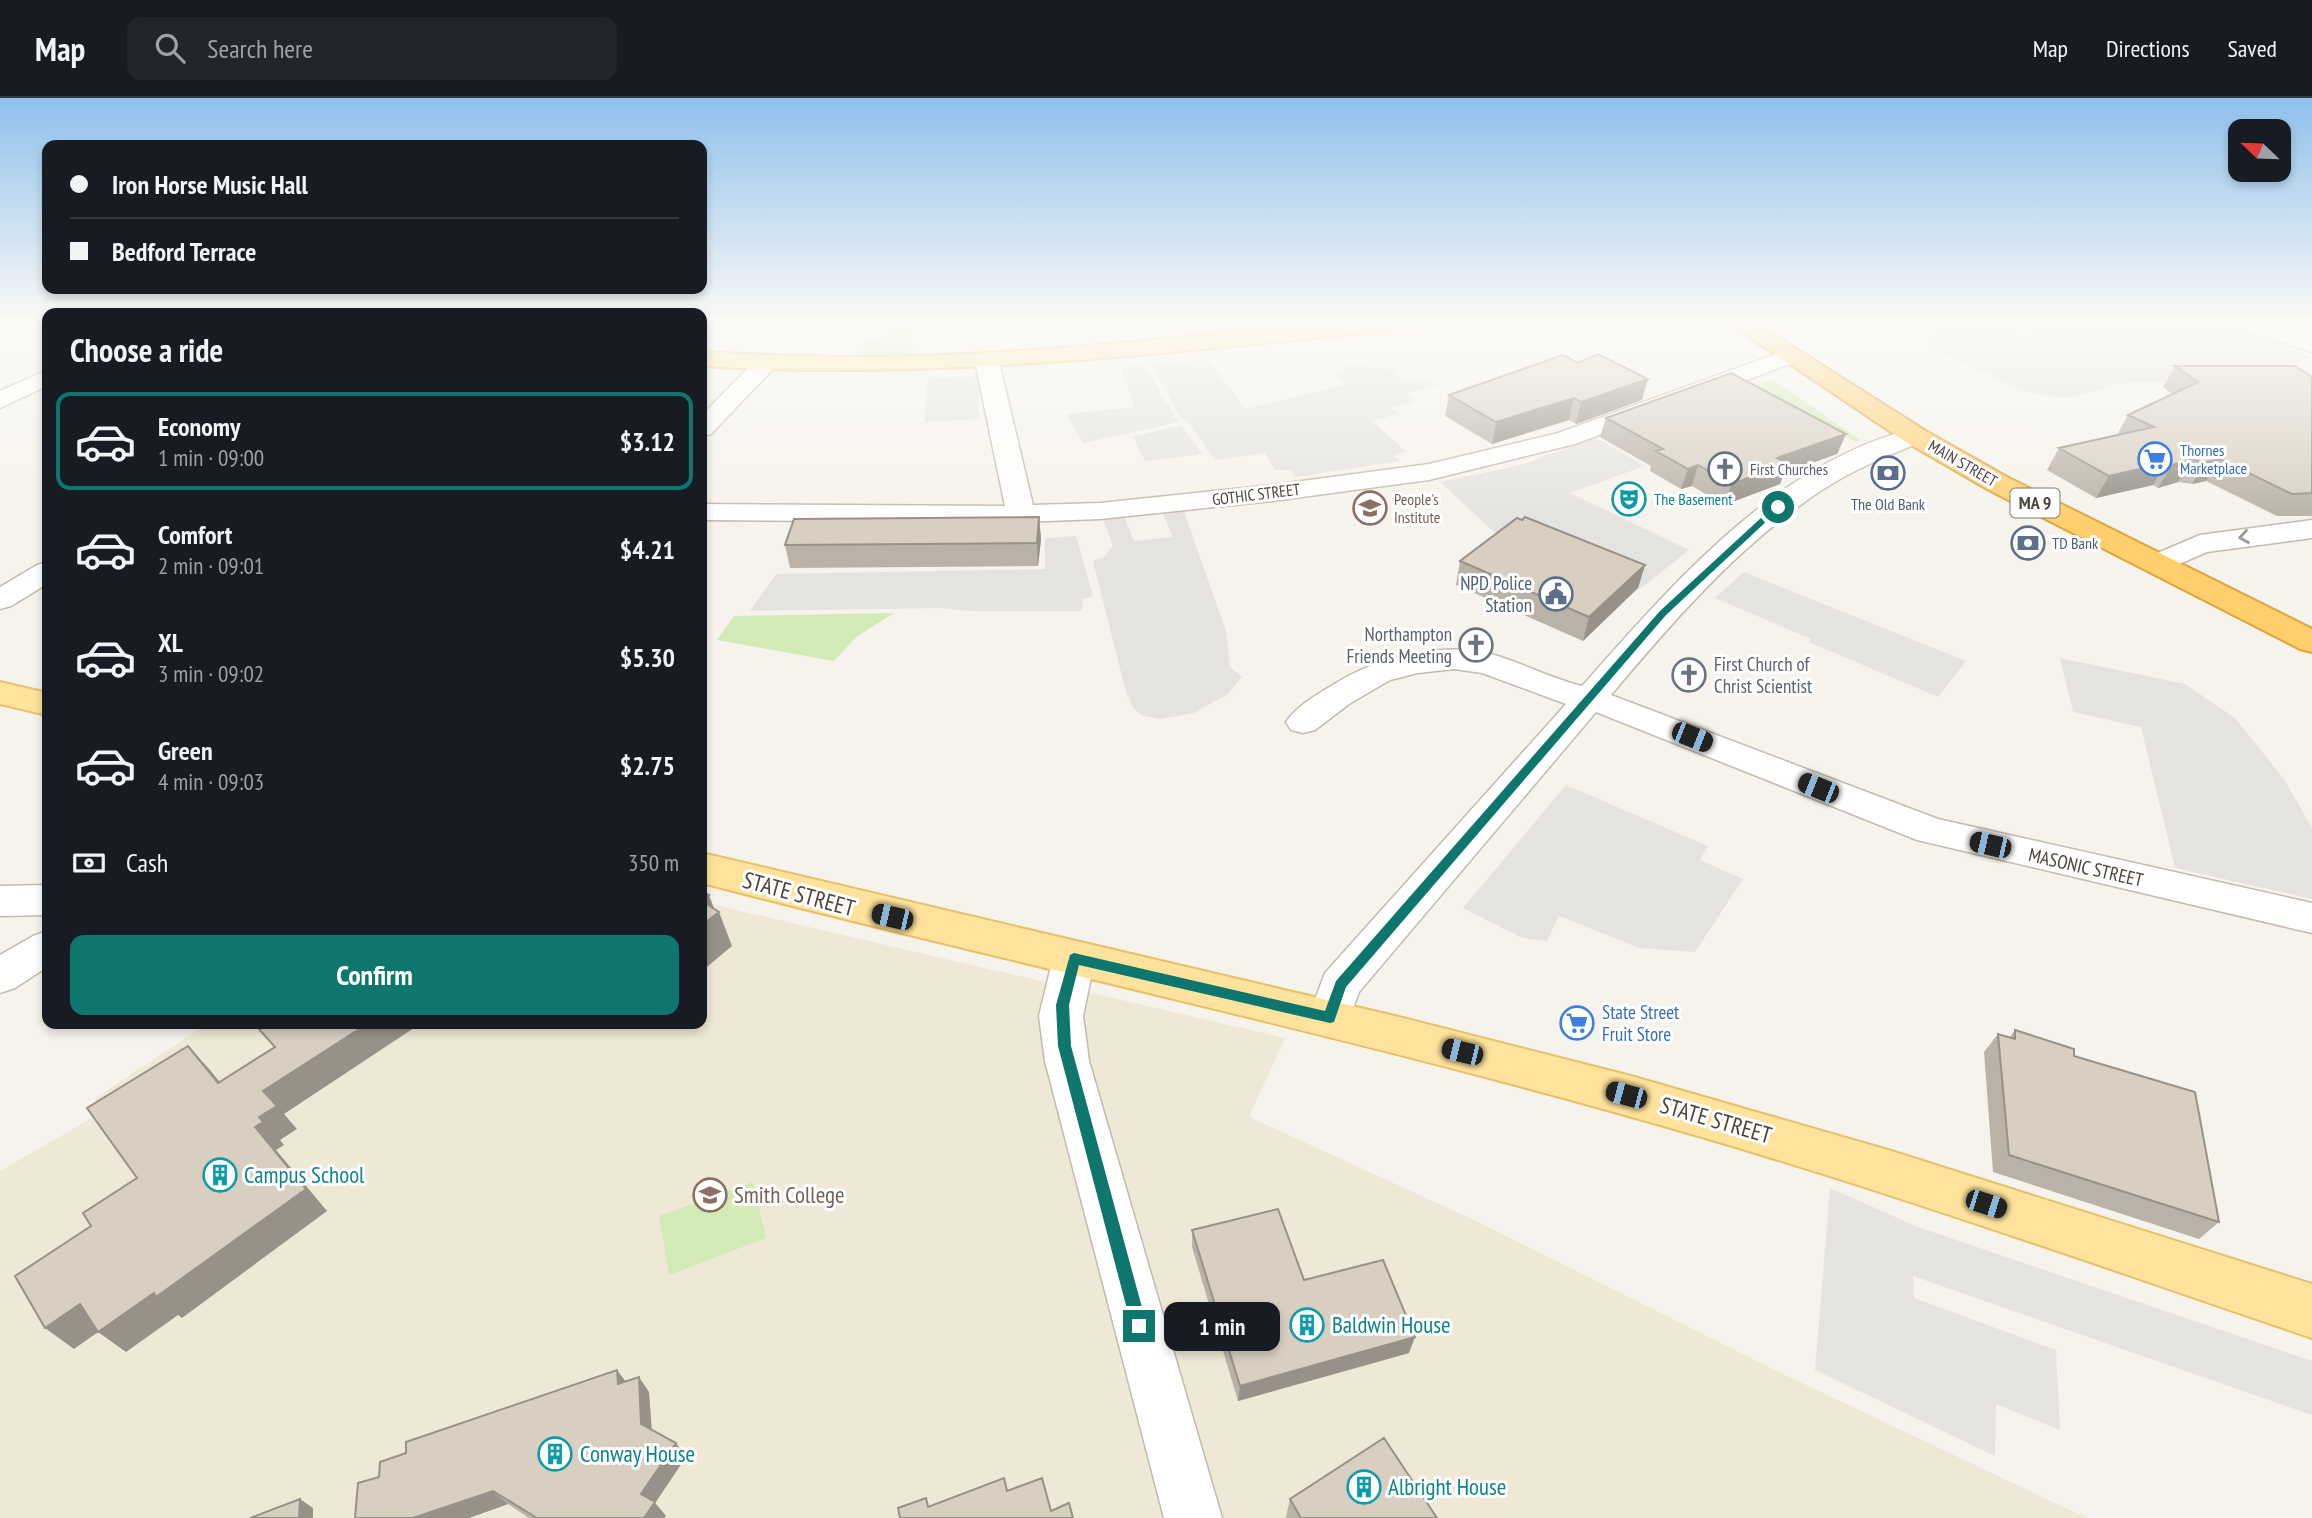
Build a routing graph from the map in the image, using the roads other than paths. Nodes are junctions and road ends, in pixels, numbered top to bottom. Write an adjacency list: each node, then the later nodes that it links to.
1 (25, 388): 6 (street)
2 (741, 388): 7 (street)
3 (993, 388): 10 (street)
4 (1703, 388): 10 (street, GOTHIC STREET)
5 (1840, 388): 8 (highway, MAIN STREET / MA 9)
6 (0, 401)
7 (707, 424)
8 (1915, 436): 12 (highway, MAIN STREET / MA 9); 17 (street)
9 (707, 512): 10 (street, GOTHIC STREET)
10 (1021, 514)
11 (2312, 529): 12 (street, one-way to 12)
12 (2158, 563): 15 (highway, MAIN STREET / MA 9)
13 (42, 574): 14 (street)
14 (0, 600)
15 (2312, 641)
16 (0, 693): 18 (main road)
17 (1590, 698): 19 (street, MASONIC STREET); 23 (street, MASONIC STREET); 27 (street)
18 (42, 703)
19 (1303, 722)
20 (707, 869): 25 (main road, STATE STREET)
21 (42, 900): 22 (street)
22 (0, 901)
23 (2312, 918)
24 (42, 950): 26 (street)
25 (1074, 958): 27 (main road, STATE STREET); 29 (street)
26 (0, 976)
27 (1330, 1018): 28 (main road, STATE STREET)
28 (2312, 1311)
29 (1193, 1518)

